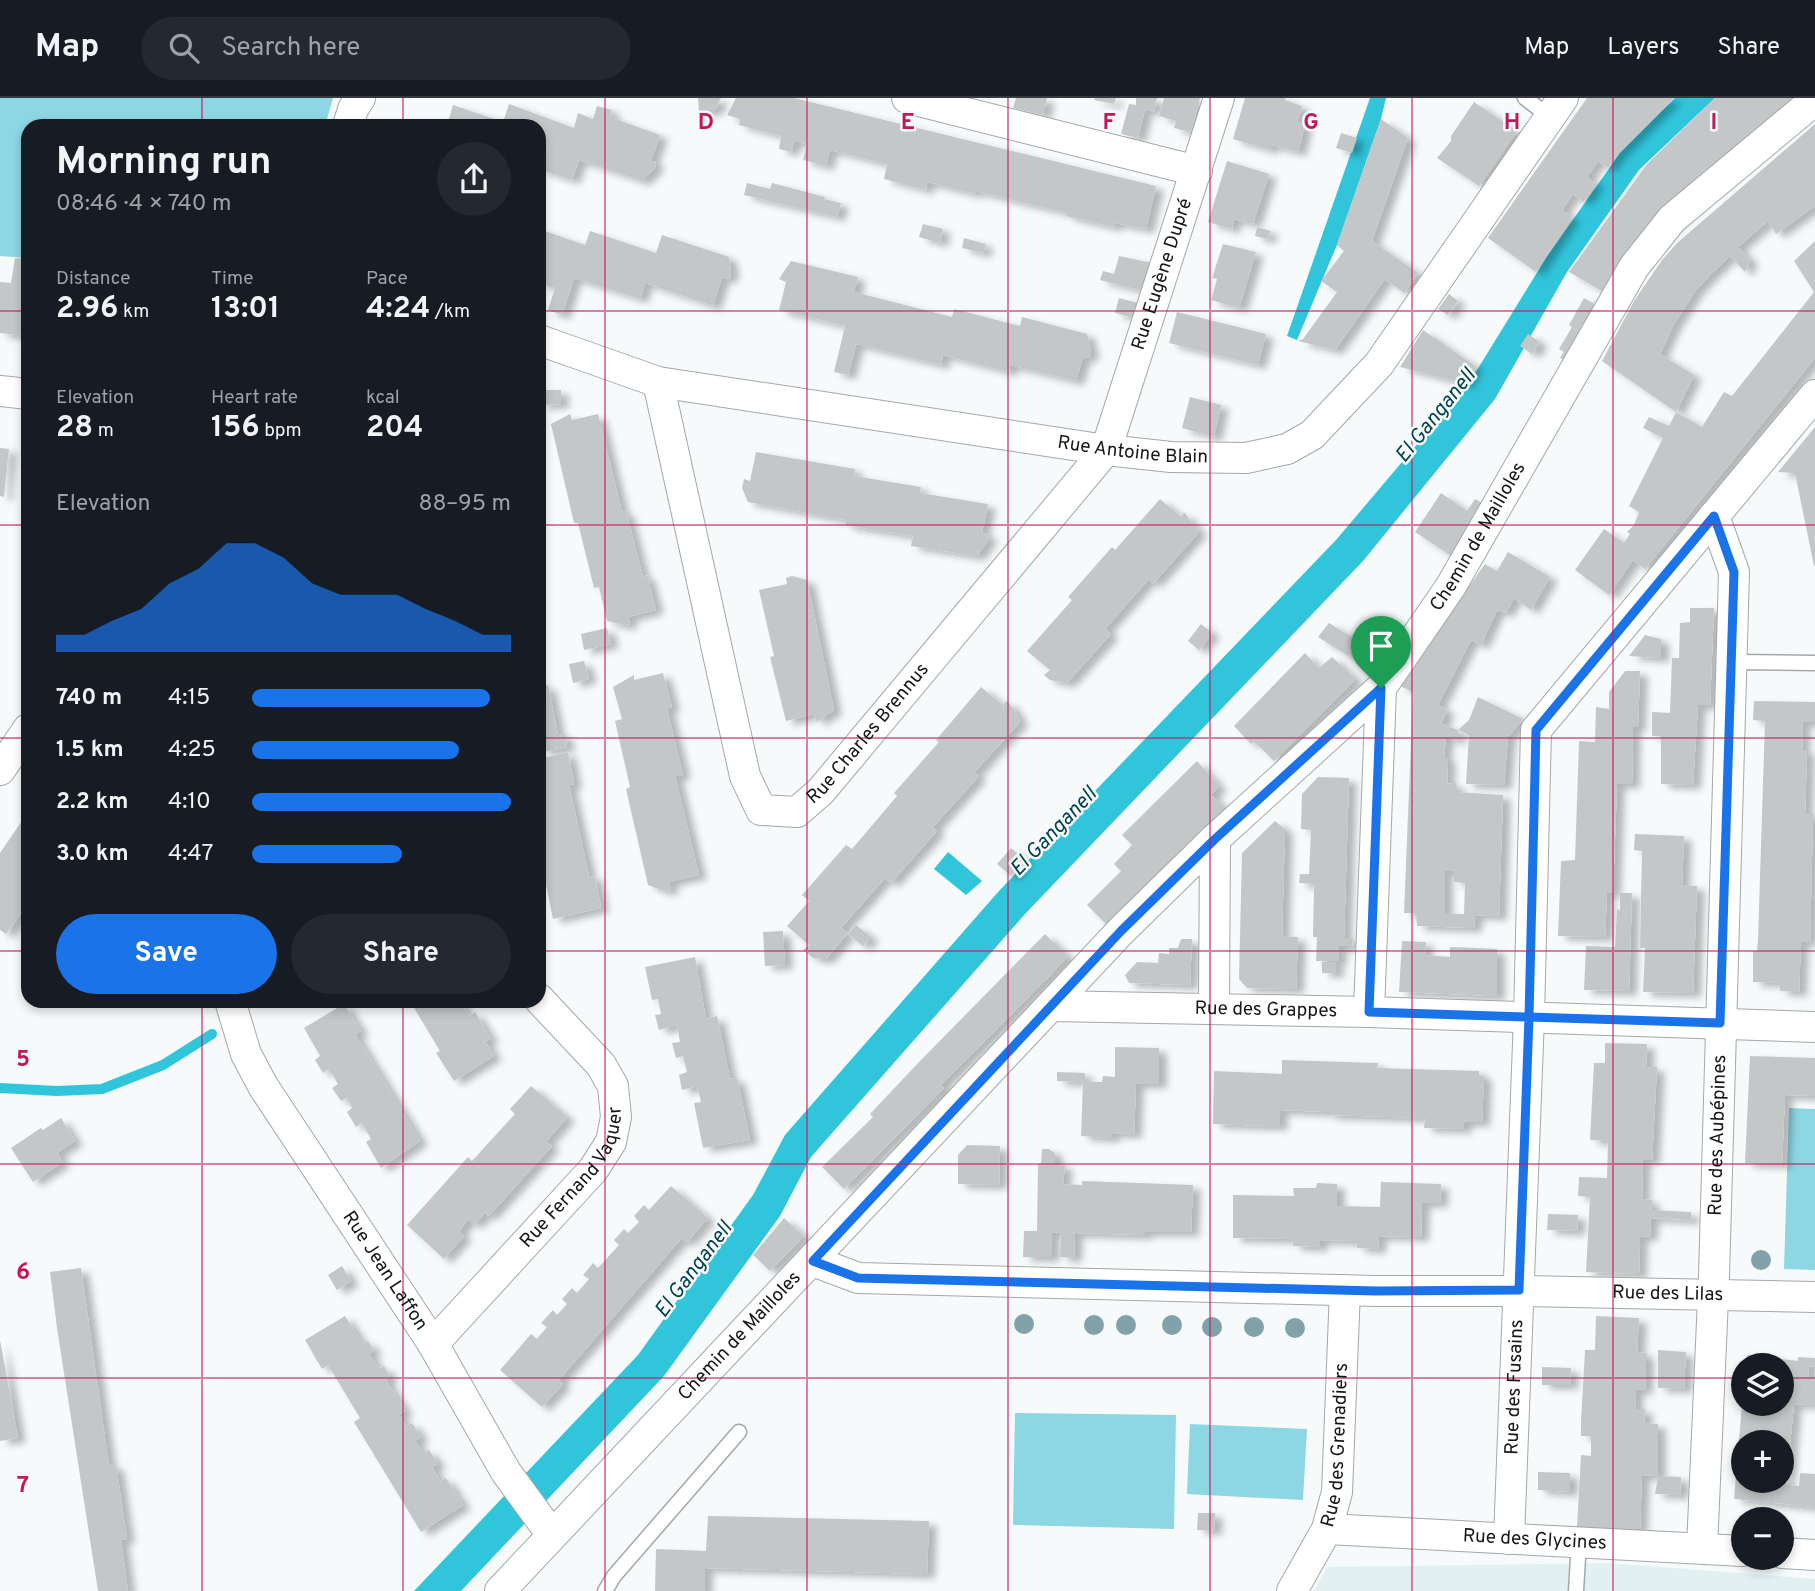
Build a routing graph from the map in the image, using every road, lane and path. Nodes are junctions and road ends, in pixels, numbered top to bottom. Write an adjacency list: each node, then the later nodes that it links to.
1 (360, 98): 7 (street)
2 (907, 98): 8 (street)
3 (1219, 98): 8 (street, Rue Eugène Dupré)
4 (1525, 98): 6 (lane)
5 (1815, 100): 18 (street, Chemin de Mailloles)
6 (1557, 107): 14 (street, Rue Antoine Blain)
7 (350, 119)
8 (1197, 172): 14 (street, Rue Eugène Dupré)
9 (546, 342): 10 (street, Rue Antoine Blain)
10 (658, 382): 14 (street, Rue Antoine Blain); 14 (street, Rue Charles Brennus)
11 (0, 391): 12 (street)
12 (21, 393)
13 (1815, 396): 15 (street)
14 (1106, 450)
15 (1714, 516): 16 (street, Rue des Aubépines); 27 (street, Rue des Fusains)
16 (1732, 662): 17 (lane); 28 (street, Rue des Aubépines)
17 (1815, 663)
18 (1381, 688): 21 (street, Chemin de Mailloles); 26 (street)
19 (21, 739): 20 (street)
20 (0, 770)
21 (1215, 839): 23 (street, Chemin de Mailloles); 24 (street)
22 (546, 1006): 35 (street, Rue Fernand Vaquer)
23 (1052, 1006): 24 (street, Rue des Grappes); 30 (street, Chemin de Mailloles)
24 (1214, 1007): 26 (street, Rue des Grappes)
25 (232, 1008): 35 (street, Rue Jean Laffon)
26 (1369, 1012): 27 (street, Rue des Grappes)
27 (1529, 1017): 28 (street, Rue des Grappes); 32 (street, Rue des Fusains)
28 (1720, 1023): 29 (street, Rue des Grappes); 33 (street, Rue des Aubépines)
29 (1815, 1027)
30 (813, 1261): 31 (street, Rue des Lilas); 37 (street, Chemin de Mailloles)
31 (1345, 1290): 32 (street, Rue des Lilas); 38 (street, Rue des Grenadiers)
32 (1519, 1290): 33 (street, Rue des Lilas); 39 (street, Rue des Fusains)
33 (1713, 1295): 34 (street, Rue des Lilas); 41 (street, Rue des Aubépines)
34 (1815, 1297)
35 (433, 1344): 37 (street, Rue Jean Laffon)
36 (739, 1432): 46 (lane)
37 (544, 1525): 45 (street, Chemin de Mailloles)
38 (1327, 1529): 39 (street, Rue des Glycines); 47 (street, Rue des Grenadiers)
39 (1509, 1539): 40 (street, Rue des Glycines)
40 (1580, 1541): 41 (street, Rue des Glycines); 48 (lane)
41 (1702, 1548): 42 (street, Rue des Glycines)
42 (1731, 1550)
43 (1794, 1554): 44 (street)
44 (1815, 1555)
45 (500, 1591)
46 (606, 1591)
47 (1292, 1591)
48 (1576, 1591)

